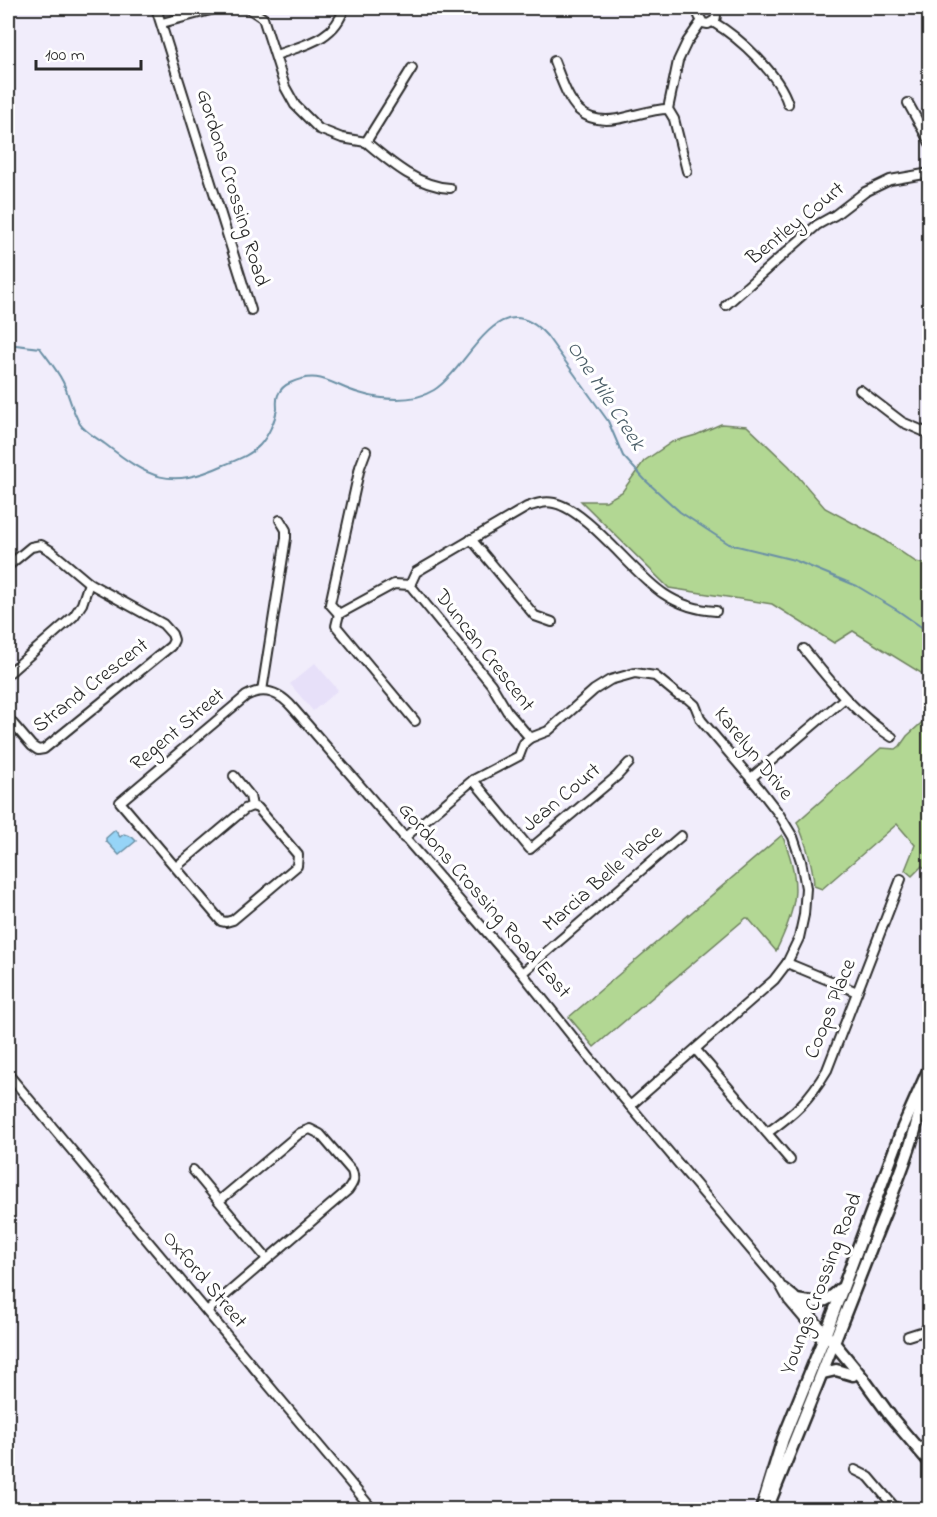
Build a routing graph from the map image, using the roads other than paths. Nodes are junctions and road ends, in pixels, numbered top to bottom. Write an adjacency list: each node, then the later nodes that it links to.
1 (156, 8): 8 (street, Gordons Crossing Road)
2 (218, 8): 8 (street)
3 (248, 8): 9 (street)
4 (344, 8): 9 (street)
5 (708, 8): 6 (street); 7 (street)
6 (701, 21): 7 (street); 14 (street)
7 (713, 22): 13 (street)
8 (162, 23): 21 (street, Gordons Crossing Road)
9 (276, 55): 15 (street)
10 (554, 61): 14 (street)
11 (412, 68): 15 (street)
12 (908, 103): 16 (street)
13 (788, 104)
14 (668, 109): 17 (street)
15 (366, 142): 19 (street)
16 (930, 144)
17 (687, 171)
18 (930, 173): 20 (street, Bentley Court)
19 (450, 188)
20 (726, 305)
21 (251, 310)
22 (860, 390): 23 (street)
23 (930, 434)
24 (366, 451): 31 (street)
25 (280, 520): 35 (street)
26 (471, 539): 29 (street); 30 (street); 32 (street)
27 (8, 566): 28 (street)
28 (89, 583): 34 (street); 37 (street, Strand Crescent)
29 (410, 585): 31 (street); 40 (street, Duncan Crescent)
30 (716, 611)
31 (339, 614): 38 (street)
32 (552, 622)
33 (804, 649): 36 (street)
34 (8, 674)
35 (262, 691): 47 (street, Gordons Crossing Road East); 48 (street, Regent Street)
36 (845, 698): 39 (street); 43 (street)
37 (8, 717)
38 (415, 721)
39 (892, 737)
40 (530, 738): 43 (street, Karelyn Drive); 44 (street, Karelyn Drive)
41 (629, 763): 44 (street, Jean Court)
42 (234, 776): 45 (street)
43 (751, 778): 50 (street, Karelyn Drive)
44 (473, 780): 47 (street, Karelyn Drive)
45 (252, 806): 48 (street); 48 (street)
46 (681, 836): 51 (street, Marcia Belle Place)
47 (404, 838): 51 (street, Gordons Crossing Road East)
48 (176, 867)
49 (901, 879): 52 (street, Coops Place)
50 (788, 963): 52 (street); 53 (street, Karelyn Drive)
51 (522, 973): 56 (street, Gordons Crossing Road East)
52 (857, 992): 59 (street, Coops Place)
53 (696, 1050): 56 (street, Karelyn Drive); 59 (street)
54 (928, 1070): 57 (main road, Youngs Crossing Road); 58 (main road, Youngs Crossing Road)
55 (8, 1074): 67 (street, Oxford Street)
56 (630, 1106): 64 (street, Gordons Crossing Road East)
57 (903, 1127): 58 (main road); 65 (main road, Youngs Crossing Road)
58 (915, 1128): 70 (main road, Youngs Crossing Road)
59 (767, 1133): 60 (street)
60 (790, 1160)
61 (193, 1170): 62 (street)
62 (219, 1202): 63 (street); 63 (street)
63 (267, 1259): 67 (street)
64 (778, 1283): 66 (street, Gordons Crossing Road East); 70 (street, Gordons Crossing Road East)
65 (842, 1288): 66 (main road); 70 (main road, Youngs Crossing Road)
66 (797, 1300): 70 (street, Gordons Crossing Road East)
67 (207, 1311): 78 (street, Oxford Street)
68 (930, 1329): 69 (street)
69 (908, 1336)
70 (828, 1341): 71 (main road, Youngs Crossing Road); 72 (main road); 73 (main road); 79 (main road, Youngs Crossing Road)
71 (823, 1373): 72 (main road); 80 (main road, Youngs Crossing Road)
72 (853, 1375): 73 (main road)
73 (883, 1407): 75 (main road)
74 (930, 1440): 75 (street)
75 (919, 1449): 76 (main road)
76 (930, 1463)
77 (855, 1470): 81 (street)
78 (373, 1509)
79 (761, 1509)
80 (766, 1509)
81 (897, 1509)

